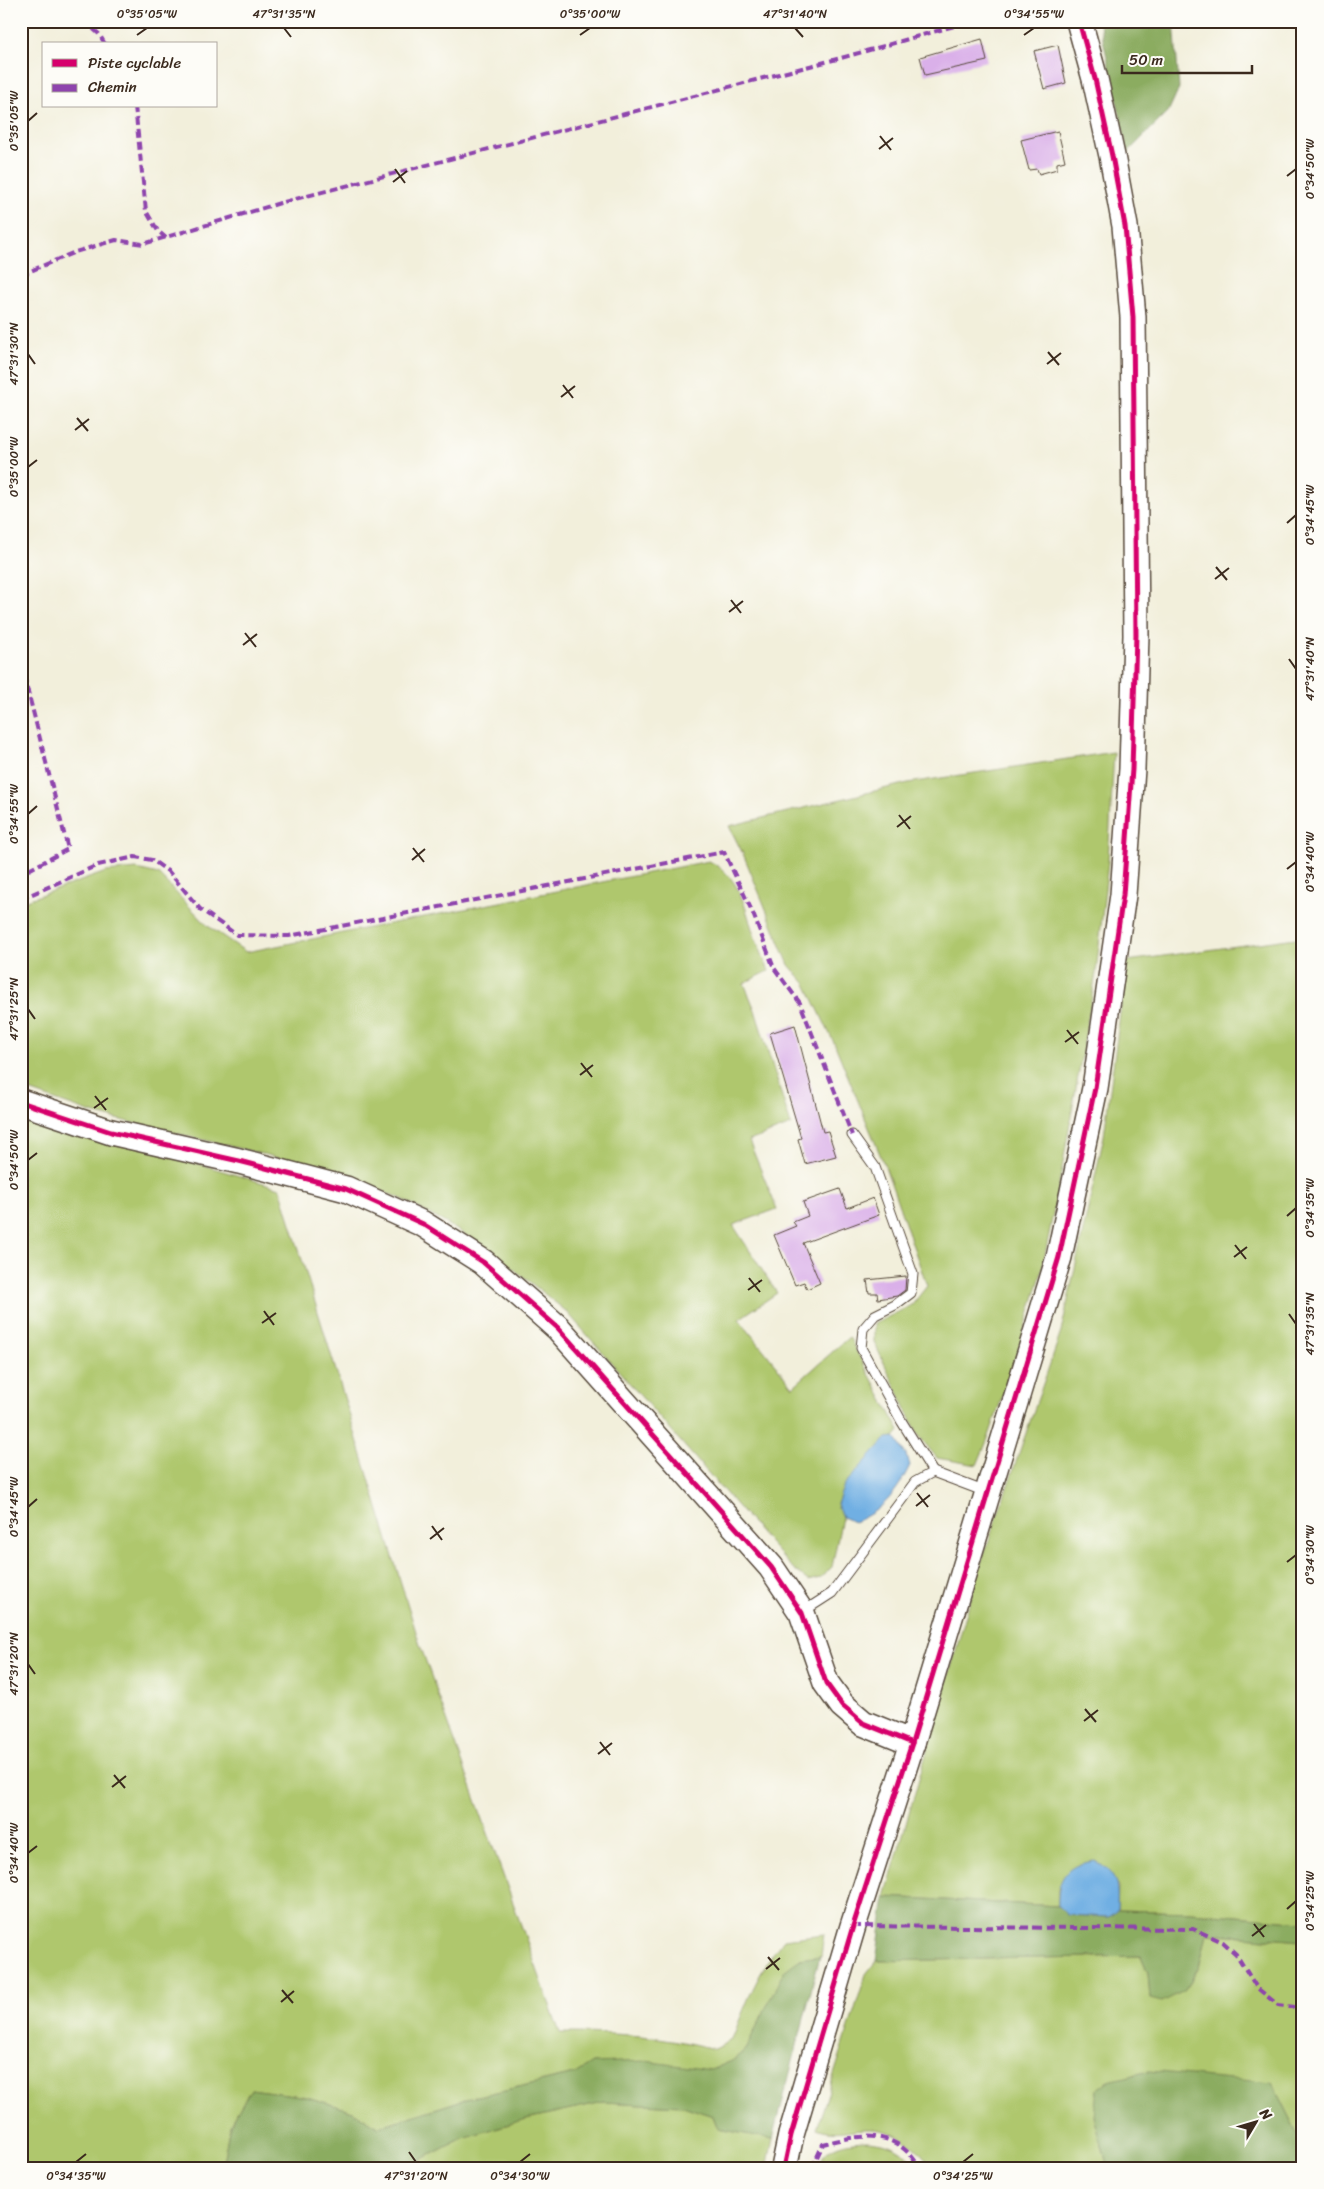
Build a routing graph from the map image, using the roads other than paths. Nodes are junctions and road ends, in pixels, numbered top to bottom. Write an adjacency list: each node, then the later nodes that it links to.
1 (1078, 21): 5 (street)
2 (21, 1102): 6 (street)
3 (852, 1134): 4 (lane)
4 (933, 1472): 5 (lane); 6 (lane)
5 (987, 1492): 7 (street)
6 (802, 1613): 7 (street)
7 (912, 1743): 8 (street)
8 (784, 2168)

